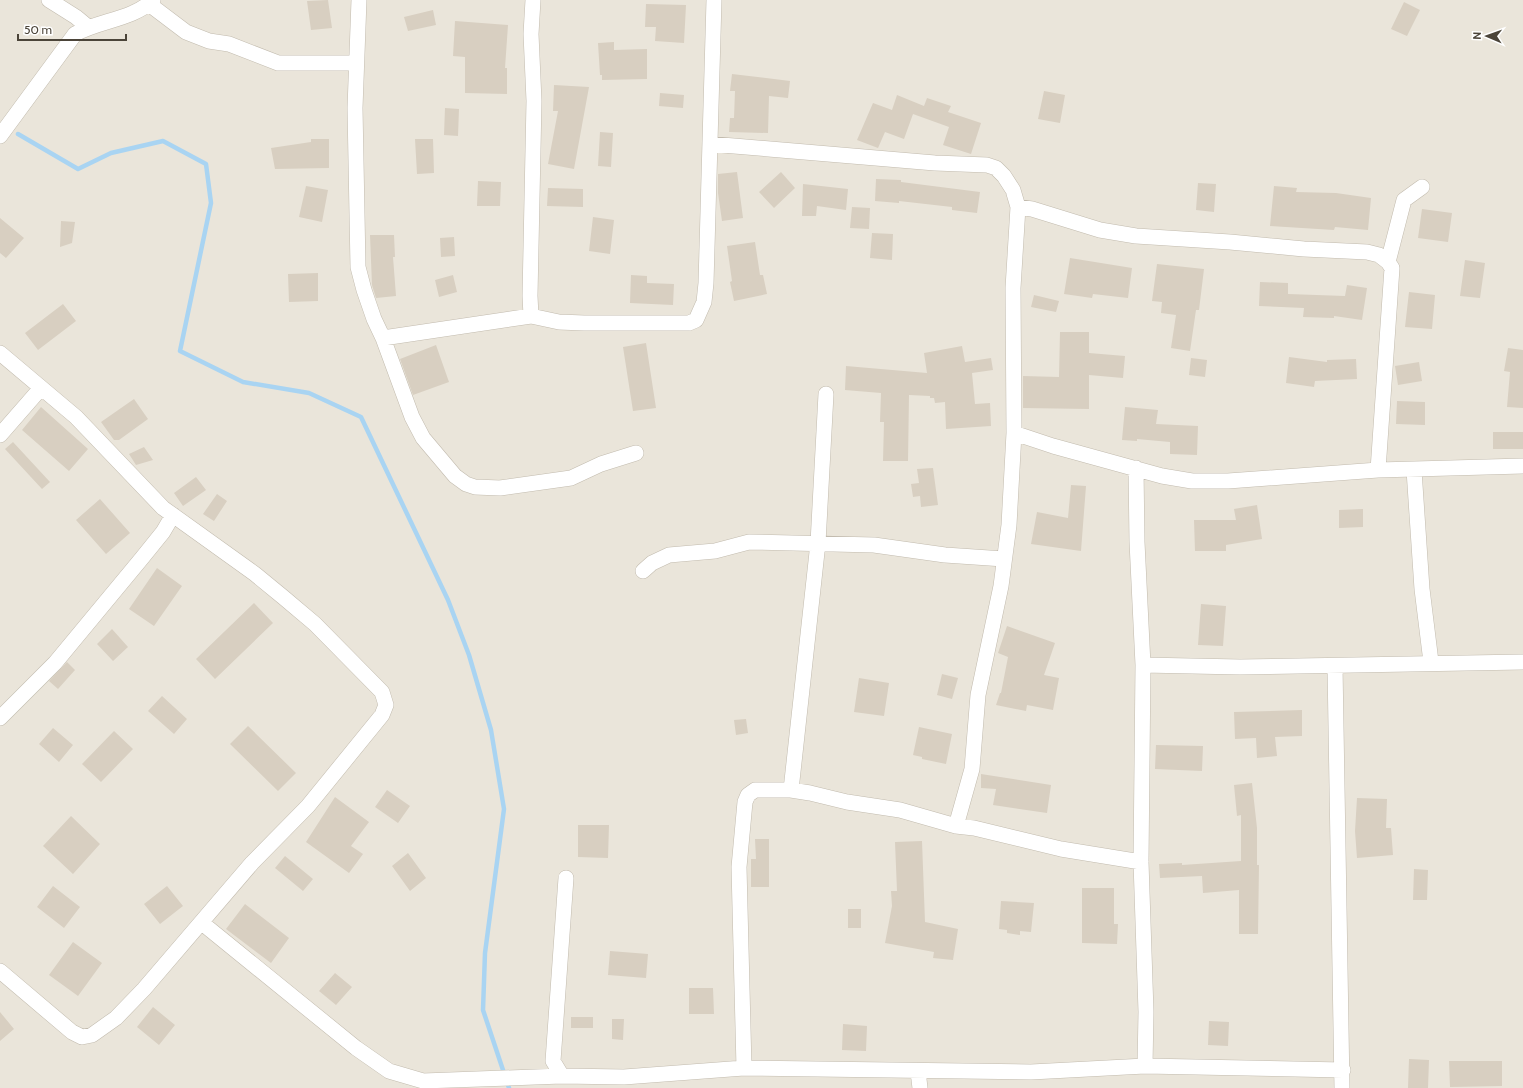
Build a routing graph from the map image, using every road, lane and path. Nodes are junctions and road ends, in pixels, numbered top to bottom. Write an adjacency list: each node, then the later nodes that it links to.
1 (49, 0): 6 (street)
2 (359, 0): 7 (street)
3 (533, 0): 13 (street)
4 (714, 0): 9 (street)
5 (151, 2): 6 (street); 7 (street)
6 (88, 27): 8 (street)
7 (356, 63): 14 (street)
8 (0, 136)
9 (710, 144): 11 (street); 13 (street)
10 (1422, 187): 12 (street)
11 (1018, 207): 12 (street); 18 (street)
12 (1388, 262): 23 (street)
13 (531, 316): 14 (street)
14 (383, 338): 20 (street)
15 (0, 353): 16 (street)
16 (41, 388): 19 (street); 25 (street)
17 (826, 394): 26 (street)
18 (1014, 433): 22 (street); 27 (street)
19 (0, 435)
20 (636, 453)
21 (1523, 466): 24 (street)
22 (1136, 468): 23 (street); 31 (street)
23 (1378, 470): 24 (street)
24 (1414, 470): 29 (street)
25 (173, 515): 33 (street); 38 (street)
26 (818, 543): 27 (street); 28 (street); 34 (street)
27 (1004, 559): 35 (street)
28 (643, 571)
29 (1431, 662): 30 (street); 32 (street)
30 (1523, 662)
31 (1143, 666): 32 (street); 36 (street)
32 (1335, 666): 42 (street)
33 (0, 718)
34 (792, 790): 35 (street); 41 (street)
35 (956, 826): 36 (street)
36 (1141, 862): 40 (street)
37 (566, 878): 44 (street)
38 (202, 923): 39 (street); 44 (street)
39 (0, 971)
40 (1145, 1066): 42 (street); 43 (street)
41 (744, 1068): 43 (street); 44 (street)
42 (1342, 1070): 46 (street)
43 (918, 1071): 45 (street)
44 (562, 1076)
45 (920, 1088)
46 (1342, 1088)

